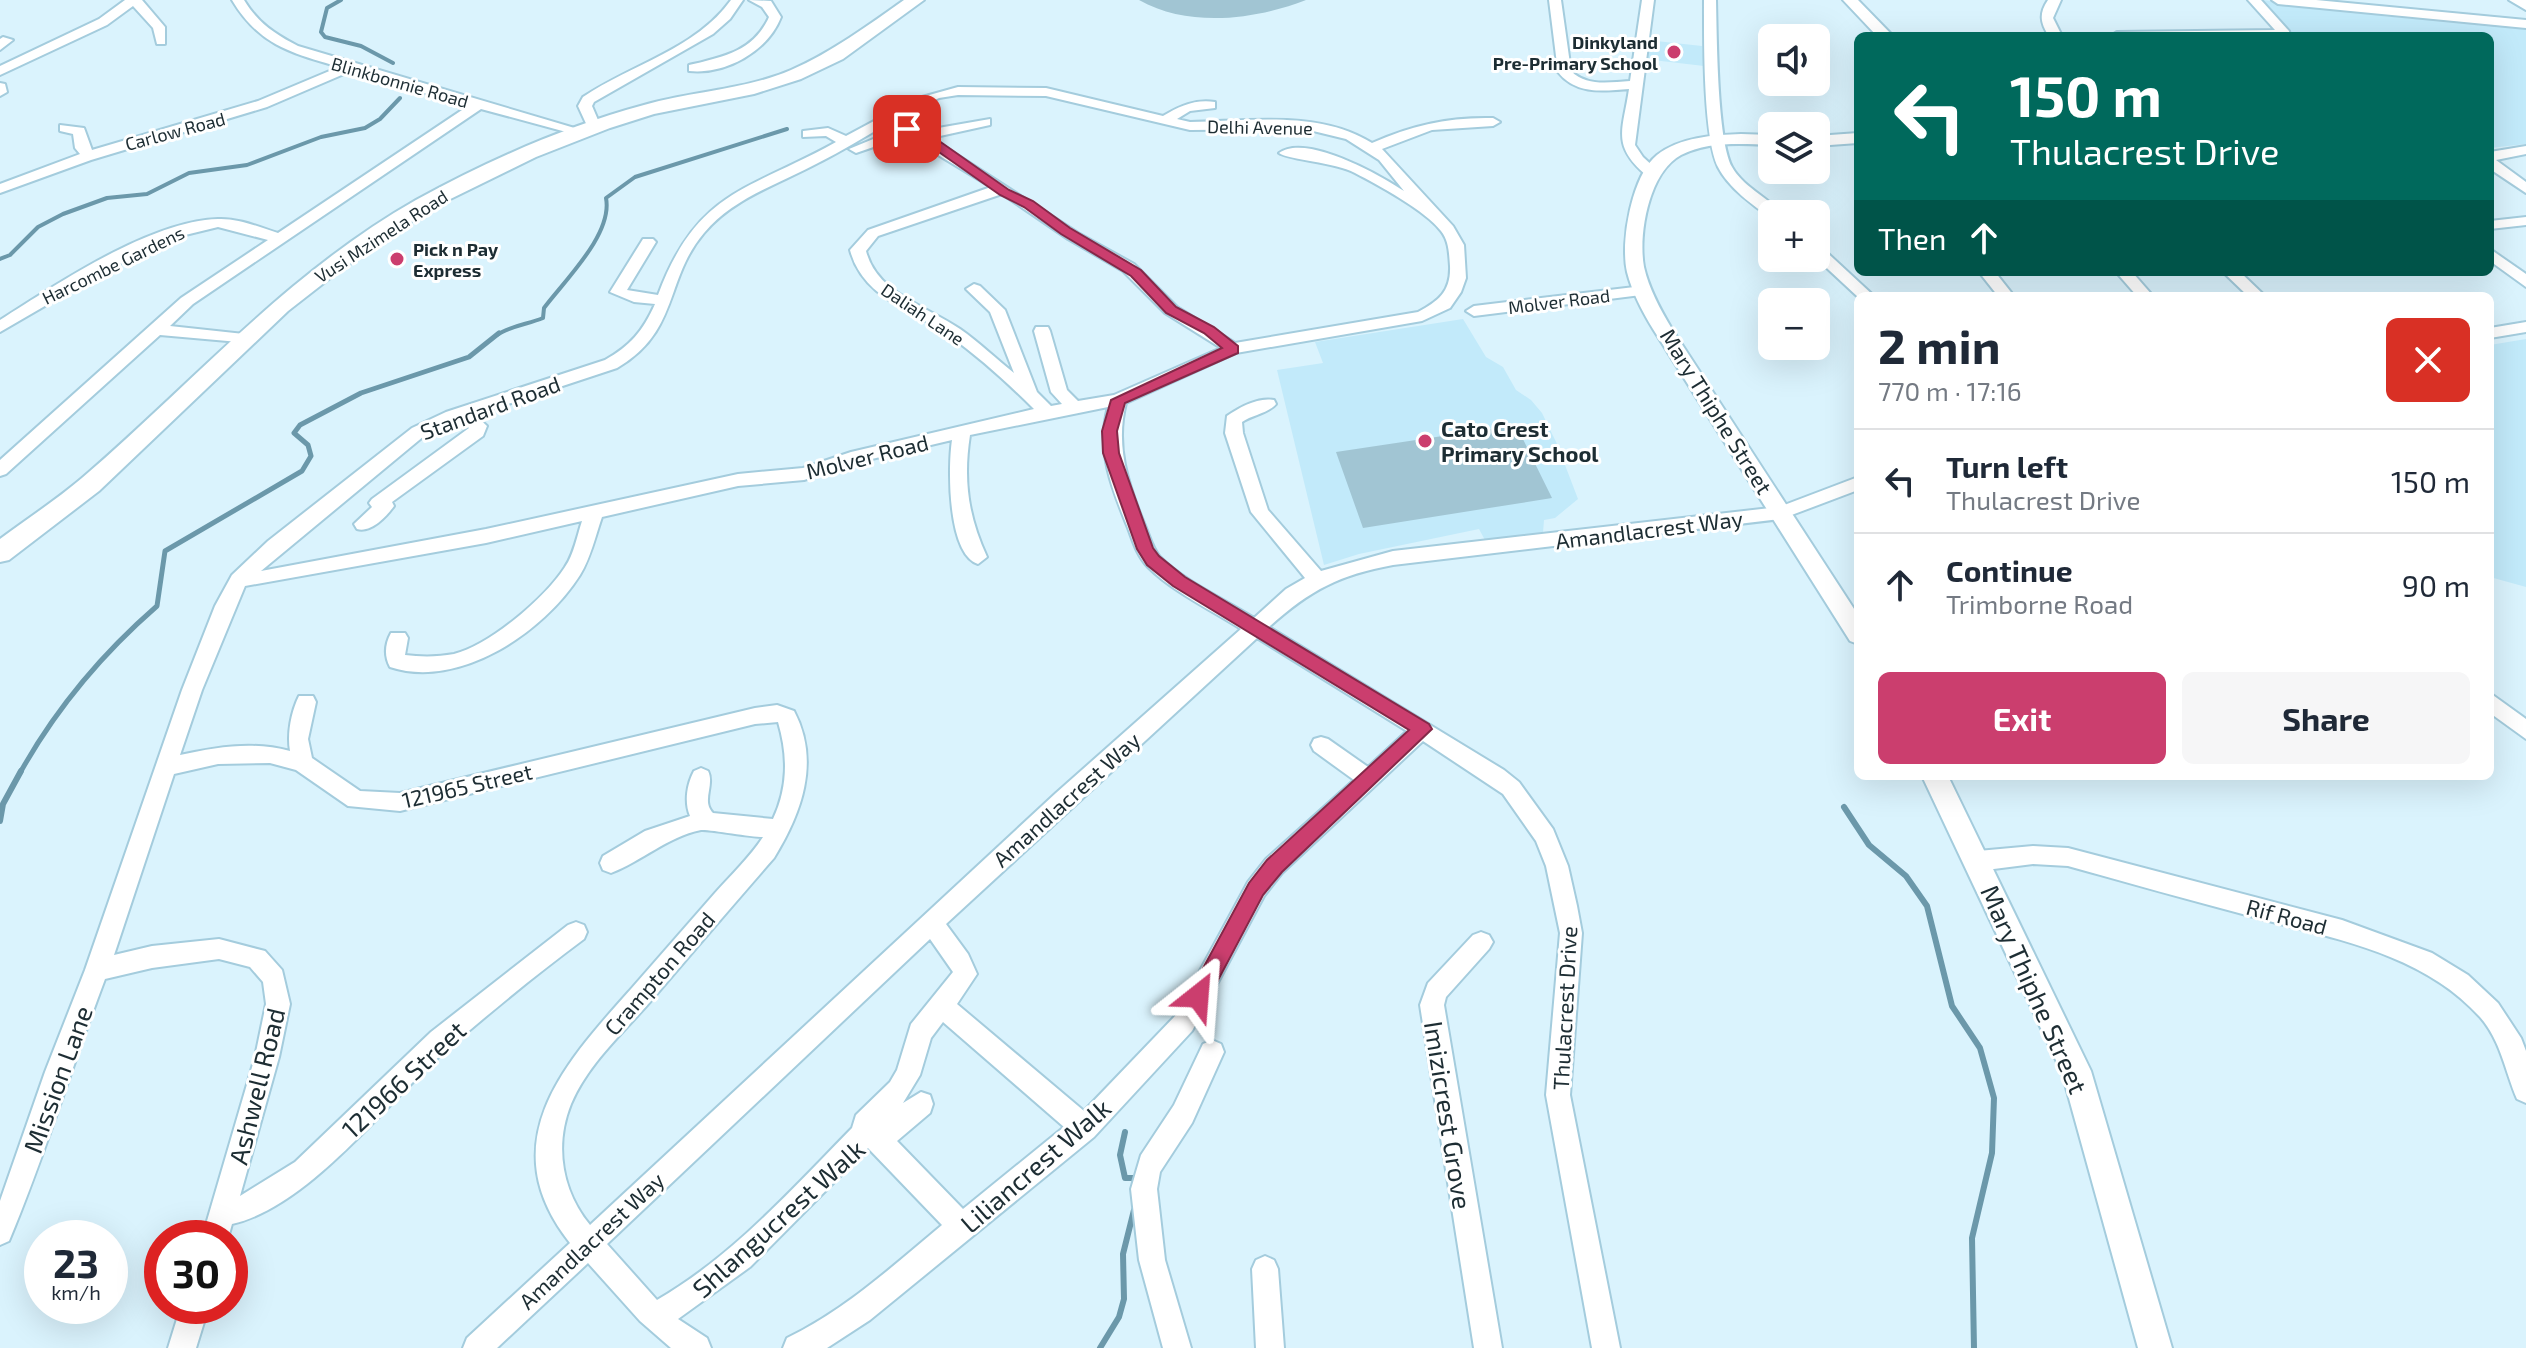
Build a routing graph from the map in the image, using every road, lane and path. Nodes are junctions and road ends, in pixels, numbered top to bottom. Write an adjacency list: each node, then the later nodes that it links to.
1 (134, 0): 21 (street); 24 (street)
2 (238, 0): 22 (street, Blinkbonnie Road)
3 (737, 0): 34 (street)
4 (755, 0): 23 (street)
5 (887, 0): 17 (main road, Vusi Mzimela Road)
6 (915, 0): 17 (main road, Vusi Mzimela Road)
7 (1555, 0): 25 (street)
8 (1648, 0): 25 (street)
9 (1710, 0): 38 (street)
10 (1850, 0): 18 (street)
11 (2055, 0): 19 (street)
12 (2254, 0): 20 (street)
13 (2278, 0): 16 (street)
14 (2516, 0): 15 (street)
15 (2526, 6)
16 (2526, 24)
17 (876, 25): 34 (main road, Vusi Mzimela Road)
18 (1881, 32)
19 (2054, 32)
20 (2283, 32)
21 (161, 41)
22 (348, 68): 27 (street, Blinkbonnie Road); 47 (street, Carlow Road)
23 (694, 68)
24 (0, 71)
25 (1635, 85): 50 (street)
26 (947, 92): 29 (street, Standard Road); 30 (street, Delhi Avenue)
27 (480, 104): 34 (street, Blinkbonnie Road); 58 (street)
28 (1210, 105): 30 (street)
29 (888, 119): 36 (street); 41 (street, Standard Road)
30 (1165, 120): 43 (street, Delhi Avenue)
31 (985, 122): 36 (street)
32 (1493, 122): 43 (street)
33 (65, 128): 47 (street)
34 (588, 130): 80 (main road, Vusi Mzimela Road)
35 (808, 134): 41 (street)
36 (919, 136): 53 (street)
37 (1854, 138): 40 (street)
38 (1720, 140): 39 (street); 50 (street); 54 (street)
39 (1758, 140)
40 (1830, 140)
41 (847, 142): 46 (street, Standard Road)
42 (898, 146): 46 (street)
43 (1373, 148): 55 (street, Delhi Avenue)
44 (2526, 150): 48 (street)
45 (1286, 153): 55 (street)
46 (824, 154): 72 (street, Standard Road)
47 (88, 155): 51 (street, Carlow Road)
48 (2494, 156)
49 (2494, 163): 52 (street)
50 (1651, 172): 67 (street, Mary Thiphe Street)
51 (0, 189)
52 (2526, 189)
53 (1002, 190): 81 (street); 82 (street, Daliah Lane)
54 (1759, 200)
55 (1426, 207): 73 (street, Delhi Avenue)
56 (2526, 221): 57 (street)
57 (2494, 225)
58 (278, 238): 75 (street, Harcombe Gardens); 77 (street)
59 (648, 242): 72 (street)
60 (2494, 257): 65 (street)
61 (1830, 263): 68 (street)
62 (1990, 276): 69 (street)
63 (2128, 276): 70 (street)
64 (2235, 276): 71 (street)
65 (2526, 282)
66 (974, 289): 82 (street)
67 (1643, 291): 74 (street, Molver Road); 92 (street, Mary Thiphe Street)
68 (1862, 292)
69 (2003, 292)
70 (2142, 292)
71 (2253, 292)
72 (665, 300): 87 (street, Standard Road)
73 (1437, 309): 81 (street, Molver Road)
74 (1474, 311)
75 (0, 327)
76 (2526, 327): 79 (street)
77 (155, 329): 80 (street); 89 (street)
78 (1042, 331): 85 (street)
79 (2494, 332)
80 (244, 339): 94 (main road, Vusi Mzimela Road)
81 (1232, 349): 83 (street, Molver Road)
82 (1031, 394): 86 (street, Daliah Lane)
83 (1118, 400): 85 (street, Molver Road); 98 (street, Thulacrest Drive)
84 (1268, 404): 96 (street)
85 (1074, 407): 86 (street, Molver Road)
86 (1046, 412): 88 (street, Molver Road)
87 (463, 414): 93 (street); 97 (street, Standard Road)
88 (962, 433): 91 (street, Molver Road); 95 (street)
89 (0, 470)
90 (1854, 485): 92 (street, Amandlacrest Way)
91 (594, 512): 97 (street, Molver Road); 100 (street)
92 (1781, 513): 96 (street, Amandlacrest Way); 99 (street, Mary Thiphe Street)
93 (363, 524)
94 (0, 553)
95 (978, 557)
96 (1316, 578): 98 (street, Amandlacrest Way)
97 (239, 580): 108 (street, Standard Road)
98 (1256, 627): 104 (street, Thulacrest Drive); 116 (street, Amandlacrest Way)
99 (1854, 629)
100 (398, 638)
101 (306, 702): 107 (street)
102 (777, 713): 107 (street, 121965 Street); 113 (street, Crampton Road)
103 (2499, 720): 105 (street)
104 (1423, 729): 110 (street, Liliancrest Walk); 141 (street, Thulacrest Drive)
105 (2526, 731)
106 (1321, 745): 110 (street)
107 (302, 763): 108 (street, 121965 Street)
108 (166, 767): 119 (street, Standard Road)
109 (701, 777): 112 (street)
110 (1370, 780): 124 (street, Liliancrest Walk)
111 (1937, 780): 114 (street, Mary Thiphe Street)
112 (704, 820): 113 (street); 115 (street)
113 (781, 829): 130 (street, Crampton Road)
114 (1978, 861): 122 (street, Rif Road); 142 (street, Mary Thiphe Street)
115 (611, 863)
116 (932, 923): 120 (street); 130 (street, Amandlacrest Way)
117 (576, 932): 126 (street, 121966 Street)
118 (1481, 942): 140 (street, Imizicrest Grove)
119 (97, 970): 126 (street, Ashwell Road); 129 (street, Mission Lane)
120 (942, 1006): 124 (street); 125 (street)
121 (1212, 1052): 138 (street)
122 (2526, 1091)
123 (921, 1104): 125 (street)
124 (1085, 1128): 128 (street, Liliancrest Walk)
125 (871, 1137): 128 (street, Shlangucrest Walk); 132 (street, Shlangucrest Walk)
126 (223, 1213): 127 (street, Ashwell Road)
127 (221, 1220)
128 (963, 1228): 137 (street, Liliancrest Walk)
129 (0, 1232)
130 (588, 1243): 132 (street); 135 (street, Amandlacrest Way)
131 (1265, 1269): 139 (street)
132 (655, 1317): 136 (street)
133 (189, 1324): 134 (street)
134 (182, 1348)
135 (477, 1348)
136 (697, 1348)
137 (797, 1348)
138 (1177, 1348)
139 (1270, 1348)
140 (1488, 1348)
141 (1606, 1348)
142 (2155, 1348)

